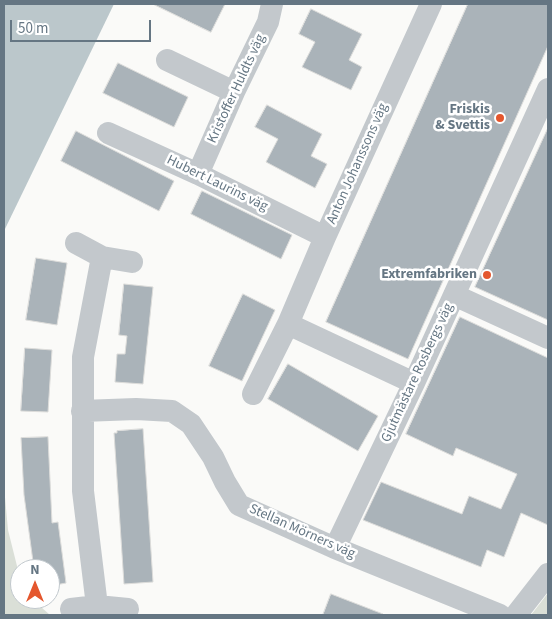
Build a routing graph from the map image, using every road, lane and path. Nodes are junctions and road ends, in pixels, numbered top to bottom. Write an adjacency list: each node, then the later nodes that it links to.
1 (272, 4): 5 (street, Kristoffer Huldts väg)
2 (431, 4): 8 (street, Anton Johanssons väg)
3 (167, 60): 5 (street)
4 (548, 89): 12 (street, Gjutmästare Rosbergs väg)
5 (234, 92): 7 (street, Kristoffer Huldts väg)
6 (108, 133): 7 (street, Hubert Laurins väg)
7 (198, 174): 8 (street, Hubert Laurins väg)
8 (325, 237): 13 (street, Anton Johanssons väg)
9 (76, 243): 10 (street)
10 (102, 257): 11 (street); 17 (street)
11 (132, 262)
12 (454, 296): 14 (street); 15 (street, Gjutmästare Rosbergs väg)
13 (288, 324): 15 (street); 16 (street, Anton Johanssons väg)
14 (548, 338)
15 (414, 383): 18 (street, Gjutmästare Rosbergs väg)
16 (253, 394)
17 (82, 411): 18 (street, Stellan Mörners väg); 20 (street)
18 (336, 548): 23 (street, Stellan Mörners väg)
19 (548, 574): 24 (street)
20 (97, 606): 21 (street); 22 (street)
21 (72, 609)
22 (128, 610)
23 (500, 615)
24 (516, 615)

